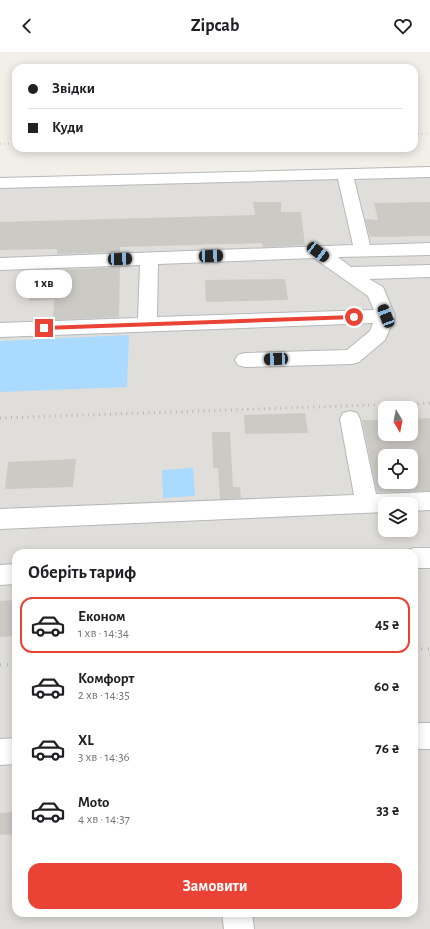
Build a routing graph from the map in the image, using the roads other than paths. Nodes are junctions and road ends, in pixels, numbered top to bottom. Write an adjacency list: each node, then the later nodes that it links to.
1 (430, 172): 2 (lane)
2 (345, 174): 3 (lane); 5 (lane)
3 (0, 183)
4 (430, 249): 5 (lane)
5 (363, 251): 6 (lane)
6 (318, 252): 7 (lane); 10 (lane)
7 (149, 258): 8 (lane); 12 (lane)
8 (0, 264)
9 (430, 271): 10 (lane)
10 (347, 273): 11 (lane)
11 (386, 316): 12 (lane); 14 (lane)
12 (147, 325): 13 (lane)
13 (0, 330)
14 (246, 360)
15 (350, 419): 17 (lane)
16 (430, 501): 17 (lane)
17 (367, 504): 18 (lane)
18 (0, 519)
19 (418, 558): 20 (lane)
20 (430, 558)
21 (12, 574): 22 (lane)
22 (0, 575)
23 (418, 736): 24 (lane)
24 (430, 736)
25 (12, 751): 26 (lane)
26 (0, 752)
27 (238, 917): 28 (lane)
28 (239, 929)

